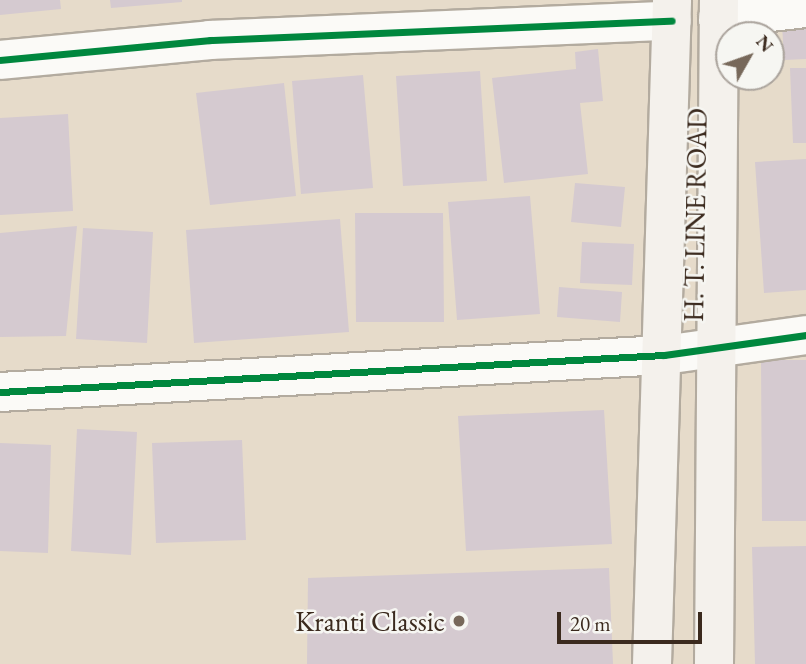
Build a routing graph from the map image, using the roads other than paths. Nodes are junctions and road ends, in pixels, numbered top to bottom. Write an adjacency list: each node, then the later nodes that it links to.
1 (806, 8): 2 (street)
2 (718, 9): 6 (street, H. T. LINE ROAD)
3 (672, 10): 4 (street); 7 (street, H. T. LINE ROAD)
4 (0, 60)
5 (806, 335): 6 (street)
6 (715, 345): 7 (street); 10 (street, H. T. LINE ROAD)
7 (664, 355): 8 (street); 9 (street, H. T. LINE ROAD)
8 (0, 392)
9 (652, 664)
10 (714, 664)

